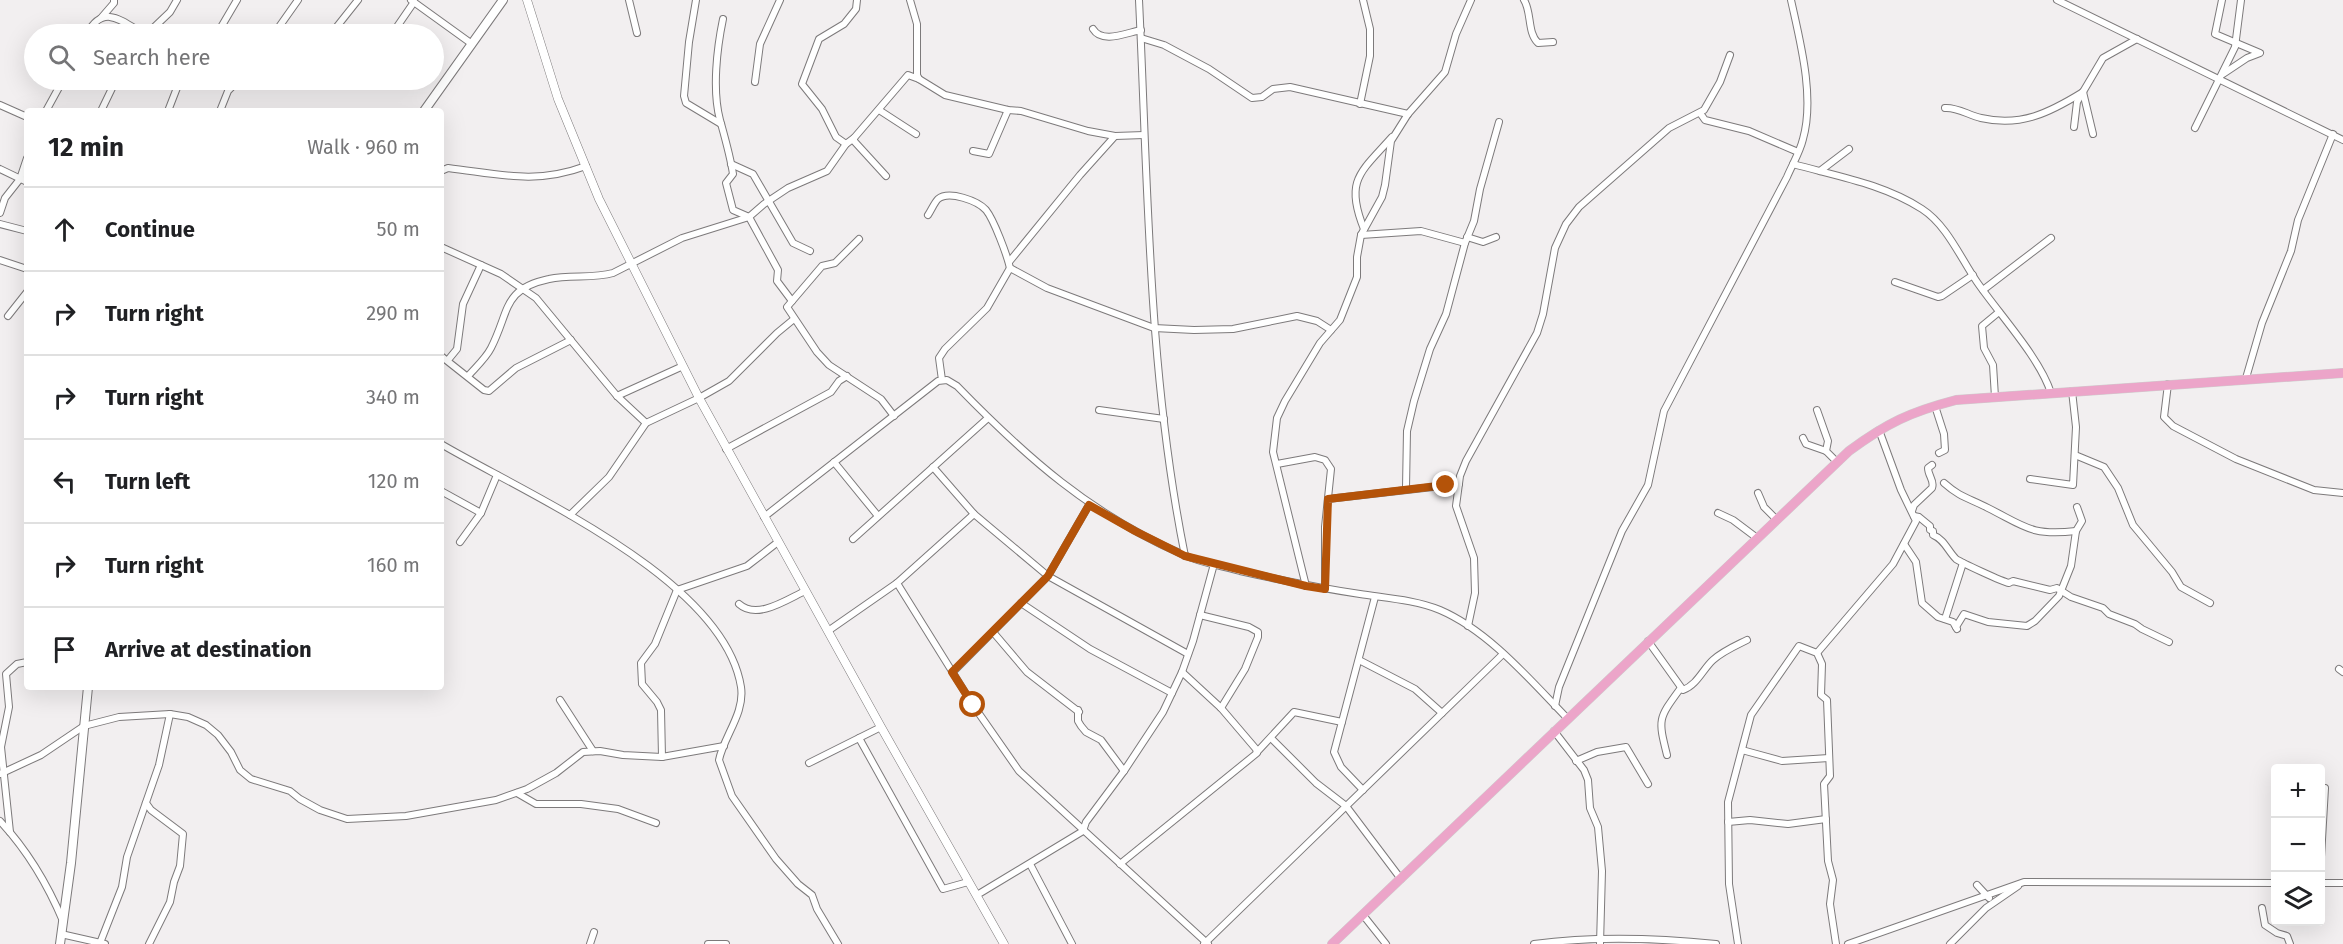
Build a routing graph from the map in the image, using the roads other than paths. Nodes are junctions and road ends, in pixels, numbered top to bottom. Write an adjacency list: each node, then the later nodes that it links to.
1 (114, 0): 22 (street)
2 (177, 0): 26 (street)
3 (237, 0): 27 (street)
4 (298, 0): 28 (street)
5 (358, 0): 29 (street)
6 (502, 0): 38 (main road)
7 (526, 0): 81 (street)
8 (629, 0): 33 (street)
9 (696, 0): 64 (street)
10 (780, 0): 42 (street)
11 (857, 0): 75 (street)
12 (910, 0): 41 (street)
13 (1139, 0): 32 (street)
14 (1363, 0): 50 (street)
15 (1471, 0): 61 (street)
16 (1524, 0): 37 (street)
17 (1791, 0): 78 (street)
18 (2057, 0): 35 (street)
19 (2222, 0): 36 (street)
20 (2241, 0): 36 (street)
21 (412, 1): 30 (street); 38 (street)
22 (101, 18): 24 (street); 25 (street)
23 (723, 19): 64 (street)
24 (93, 24)
25 (128, 24)
26 (156, 24)
27 (223, 24)
28 (281, 24)
29 (339, 24)
30 (398, 24)
31 (1093, 29): 32 (street)
32 (1141, 30): 34 (street)
33 (637, 33)
34 (1141, 38): 50 (street); 71 (street)
35 (2136, 39): 40 (street); 49 (street)
36 (2236, 41): 40 (street); 40 (street)
37 (1553, 42)
38 (472, 44): 43 (main road)
39 (1730, 55): 60 (street)
40 (2221, 77): 66 (street); 70 (street)
41 (919, 79): 58 (street); 59 (street)
42 (755, 82)
43 (444, 83)
44 (58, 90): 52 (street)
45 (112, 90): 53 (street)
46 (176, 90): 54 (street)
47 (228, 90): 55 (street)
48 (439, 90): 56 (main road)
49 (2083, 92): 57 (street); 65 (street); 69 (street)
50 (1360, 104): 61 (street)
51 (0, 105): 62 (street)
52 (48, 108)
53 (103, 108)
54 (169, 108)
55 (221, 108)
56 (426, 108)
57 (1945, 108)
58 (879, 110): 67 (street); 73 (street)
59 (1008, 110): 72 (street); 77 (street)
60 (1700, 113): 78 (street); 157 (street)
61 (1408, 114): 68 (street)
62 (24, 116)
63 (1499, 122): 99 (street)
64 (722, 125): 79 (street)
65 (2074, 127)
66 (2195, 128)
67 (916, 134)
68 (1394, 134): 95 (street); 95 (street)
69 (2094, 134)
70 (2333, 134): 74 (street); 127 (street)
71 (1144, 135): 72 (street); 118 (street)
72 (1115, 136): 105 (street)
73 (854, 138): 75 (street); 86 (street)
74 (2343, 140)
75 (846, 144): 89 (street)
76 (1849, 149): 85 (street)
77 (973, 151)
78 (1798, 152): 80 (street)
79 (731, 164): 89 (street); 92 (street)
80 (1793, 164): 85 (street); 212 (street)
81 (586, 166): 84 (street); 104 (street)
82 (24, 167): 87 (street)
83 (0, 169): 87 (street)
84 (444, 170)
85 (1820, 171): 107 (street)
86 (886, 176)
87 (20, 179): 88 (street); 90 (street)
88 (24, 181)
89 (768, 201): 92 (street); 101 (street)
90 (0, 213)
91 (928, 215): 105 (street)
92 (749, 217): 104 (street); 114 (street)
93 (0, 224): 94 (street)
94 (24, 230)
95 (1362, 232): 99 (street); 119 (street)
96 (1496, 237): 99 (street)
97 (2051, 238): 111 (street)
98 (859, 239): 114 (street)
99 (1466, 240): 158 (street)
100 (444, 248): 103 (street)
101 (810, 251)
102 (0, 260): 106 (street)
103 (481, 265): 110 (street); 122 (street)
104 (632, 265): 109 (street); 123 (street)
105 (1010, 265): 118 (street); 128 (street)
106 (24, 268)
107 (1973, 275): 108 (street); 111 (street)
108 (1895, 282)
109 (535, 283): 110 (street); 113 (street)
110 (521, 288): 113 (street); 125 (street)
111 (1983, 290): 115 (street)
112 (24, 296): 116 (street)
113 (536, 298): 120 (street)
114 (792, 301): 117 (street)
115 (1999, 312): 130 (street); 133 (street)
116 (8, 316)
117 (794, 319): 126 (street); 134 (street)
118 (1154, 327): 119 (street); 140 (street)
119 (1331, 330): 151 (street)
120 (572, 340): 125 (street); 131 (street)
121 (444, 358): 122 (street)
122 (448, 360): 125 (street)
123 (683, 366): 131 (street); 134 (street)
124 (2343, 373): 127 (main road)
125 (468, 376)
126 (847, 376): 138 (street); 145 (street)
127 (2246, 378): 129 (main road)
128 (942, 380): 138 (street); 139 (street)
129 (2168, 384): 132 (main road); 161 (street)
130 (2051, 393): 132 (main road); 133 (main road)
131 (617, 396): 141 (street)
132 (2071, 396): 148 (street)
133 (1995, 397): 135 (main road)
134 (699, 398): 141 (street); 145 (street)
135 (1935, 406): 142 (main road); 147 (street)
136 (1099, 410): 140 (street)
137 (1817, 410): 146 (street)
138 (894, 416): 149 (street)
139 (988, 418): 153 (street); 163 (street)
140 (1164, 419): 179 (street)
141 (646, 423): 169 (street)
142 (1879, 429): 150 (main road); 168 (street)
143 (1803, 438): 146 (street)
144 (444, 446): 154 (street)
145 (726, 449): 171 (street)
146 (1826, 451): 150 (street)
147 (1939, 453)
148 (2075, 455): 155 (street); 191 (street)
149 (834, 462): 170 (street); 171 (street)
150 (1837, 462): 172 (main road)
151 (1276, 464): 162 (street); 184 (street)
152 (1932, 465): 168 (street)
153 (933, 467): 167 (street); 170 (street)
154 (497, 475): 165 (street); 169 (street)
155 (2030, 479)
156 (1944, 483): 173 (street)
157 (1459, 484): 158 (street); 195 (street)
158 (1406, 488): 162 (street)
159 (444, 493): 165 (street)
160 (1758, 493): 172 (street)
161 (2343, 493)
162 (1328, 499): 185 (street)
163 (1089, 505): 179 (street); 182 (street)
164 (2077, 507): 173 (street)
165 (481, 513): 176 (street)
166 (1718, 513): 174 (street)
167 (975, 514): 182 (street); 183 (street)
168 (1913, 514): 178 (street); 180 (street)
169 (570, 515): 186 (street)
170 (878, 516): 175 (street)
171 (764, 517): 177 (street)
172 (1777, 520): 174 (main road)
173 (2076, 531): 188 (street)
174 (1757, 538): 199 (main road)
175 (853, 539)
176 (460, 542)
177 (778, 542): 186 (street); 187 (street)
178 (1904, 544): 194 (street); 201 (street)
179 (1185, 556): 181 (street)
180 (1963, 562): 188 (street); 194 (street)
181 (1214, 564): 184 (street); 193 (street)
182 (1048, 576): 190 (street); 202 (street)
183 (897, 583): 196 (street); 206 (street)
184 (1306, 586): 185 (street)
185 (1325, 589): 189 (street)
186 (676, 590): 223 (street); 228 (street)
187 (805, 591): 192 (street); 196 (street)
188 (2061, 592): 194 (street); 200 (street)
189 (1375, 597): 195 (street); 204 (street)
190 (1021, 603): 197 (street); 210 (street)
191 (2210, 603)
192 (739, 604)
193 (1200, 615): 202 (street); 213 (street)
194 (1945, 619)
195 (1468, 626): 203 (street)
196 (828, 631): 219 (street)
197 (993, 632): 206 (street); 232 (street)
198 (1747, 640): 208 (street)
199 (1648, 642): 208 (street); 216 (main road)
200 (2169, 642)
201 (1817, 653): 225 (street); 229 (street)
202 (1188, 654): 207 (street)
203 (1503, 654): 212 (street); 214 (street)
204 (1359, 660): 214 (street); 217 (street)
205 (24, 663): 233 (street)
206 (952, 672): 244 (street)
207 (1182, 672): 210 (street); 213 (street)
208 (1680, 689): 227 (street)
209 (88, 690): 218 (main road)
210 (1172, 693): 232 (street)
211 (560, 700): 224 (street)
212 (1555, 706): 216 (street)
213 (1221, 708): 226 (street)
214 (1442, 713): 235 (street)
215 (170, 714): 218 (street); 236 (street); 237 (street)
216 (1567, 718): 220 (main road)
217 (1342, 722): 222 (street); 235 (street)
218 (84, 726): 233 (street); 261 (main road)
219 (881, 727): 221 (street); 250 (street)
220 (1554, 731): 230 (street); 249 (main road)
221 (859, 738): 231 (street); 250 (street)
222 (1271, 738): 226 (street); 238 (street)
223 (723, 746): 228 (street); 272 (street)
224 (593, 750): 228 (street); 236 (street)
225 (1742, 750): 229 (street); 242 (street)
226 (1257, 752): 247 (street)
227 (1667, 755)
228 (662, 757)
229 (1829, 758): 240 (street)
230 (1576, 761): 234 (street); 264 (street)
231 (809, 763)
232 (1124, 771): 244 (street)
233 (1, 773): 245 (street)
234 (1648, 784)
235 (1363, 790): 238 (street)
236 (517, 793): 243 (street)
237 (146, 803): 265 (street); 268 (street)
238 (1346, 806): 249 (street); 266 (street)
239 (2323, 818): 248 (street)
240 (1826, 819): 242 (street); 280 (street)
241 (0, 821): 245 (street)
242 (1728, 822): 279 (street)
243 (656, 823)
244 (1083, 831): 246 (street); 247 (street)
245 (10, 832): 261 (street)
246 (1030, 864): 256 (street); 274 (street)
247 (1119, 864): 266 (street)
248 (2320, 872)
249 (1401, 879): 260 (main road)
250 (968, 882): 256 (street)
251 (2024, 882): 254 (street); 257 (street); 258 (street)
252 (2325, 883): 253 (street)
253 (2343, 883)
254 (2271, 884)
255 (1977, 885): 257 (street)
256 (977, 895): 273 (street)
257 (1987, 895): 258 (street); 281 (street)
258 (1992, 904): 282 (street)
259 (2262, 908): 283 (street)
260 (1363, 915): 275 (main road); 276 (street)
261 (63, 921): 263 (main road)
262 (594, 932): 269 (street)
263 (61, 934): 265 (street); 267 (main road)
264 (1600, 942): 277 (street); 278 (street)
265 (102, 943)
266 (1206, 943)
267 (60, 944)
268 (149, 944)
269 (590, 944)
270 (708, 944): 271 (street)
271 (726, 944)
272 (838, 944)
273 (1004, 944)
274 (1072, 944)
275 (1332, 944)
276 (1386, 944)
277 (1534, 944)
278 (1716, 944)
279 (1738, 944)
280 (1836, 944)
281 (1848, 944)
282 (1950, 944)
283 (2290, 944)

